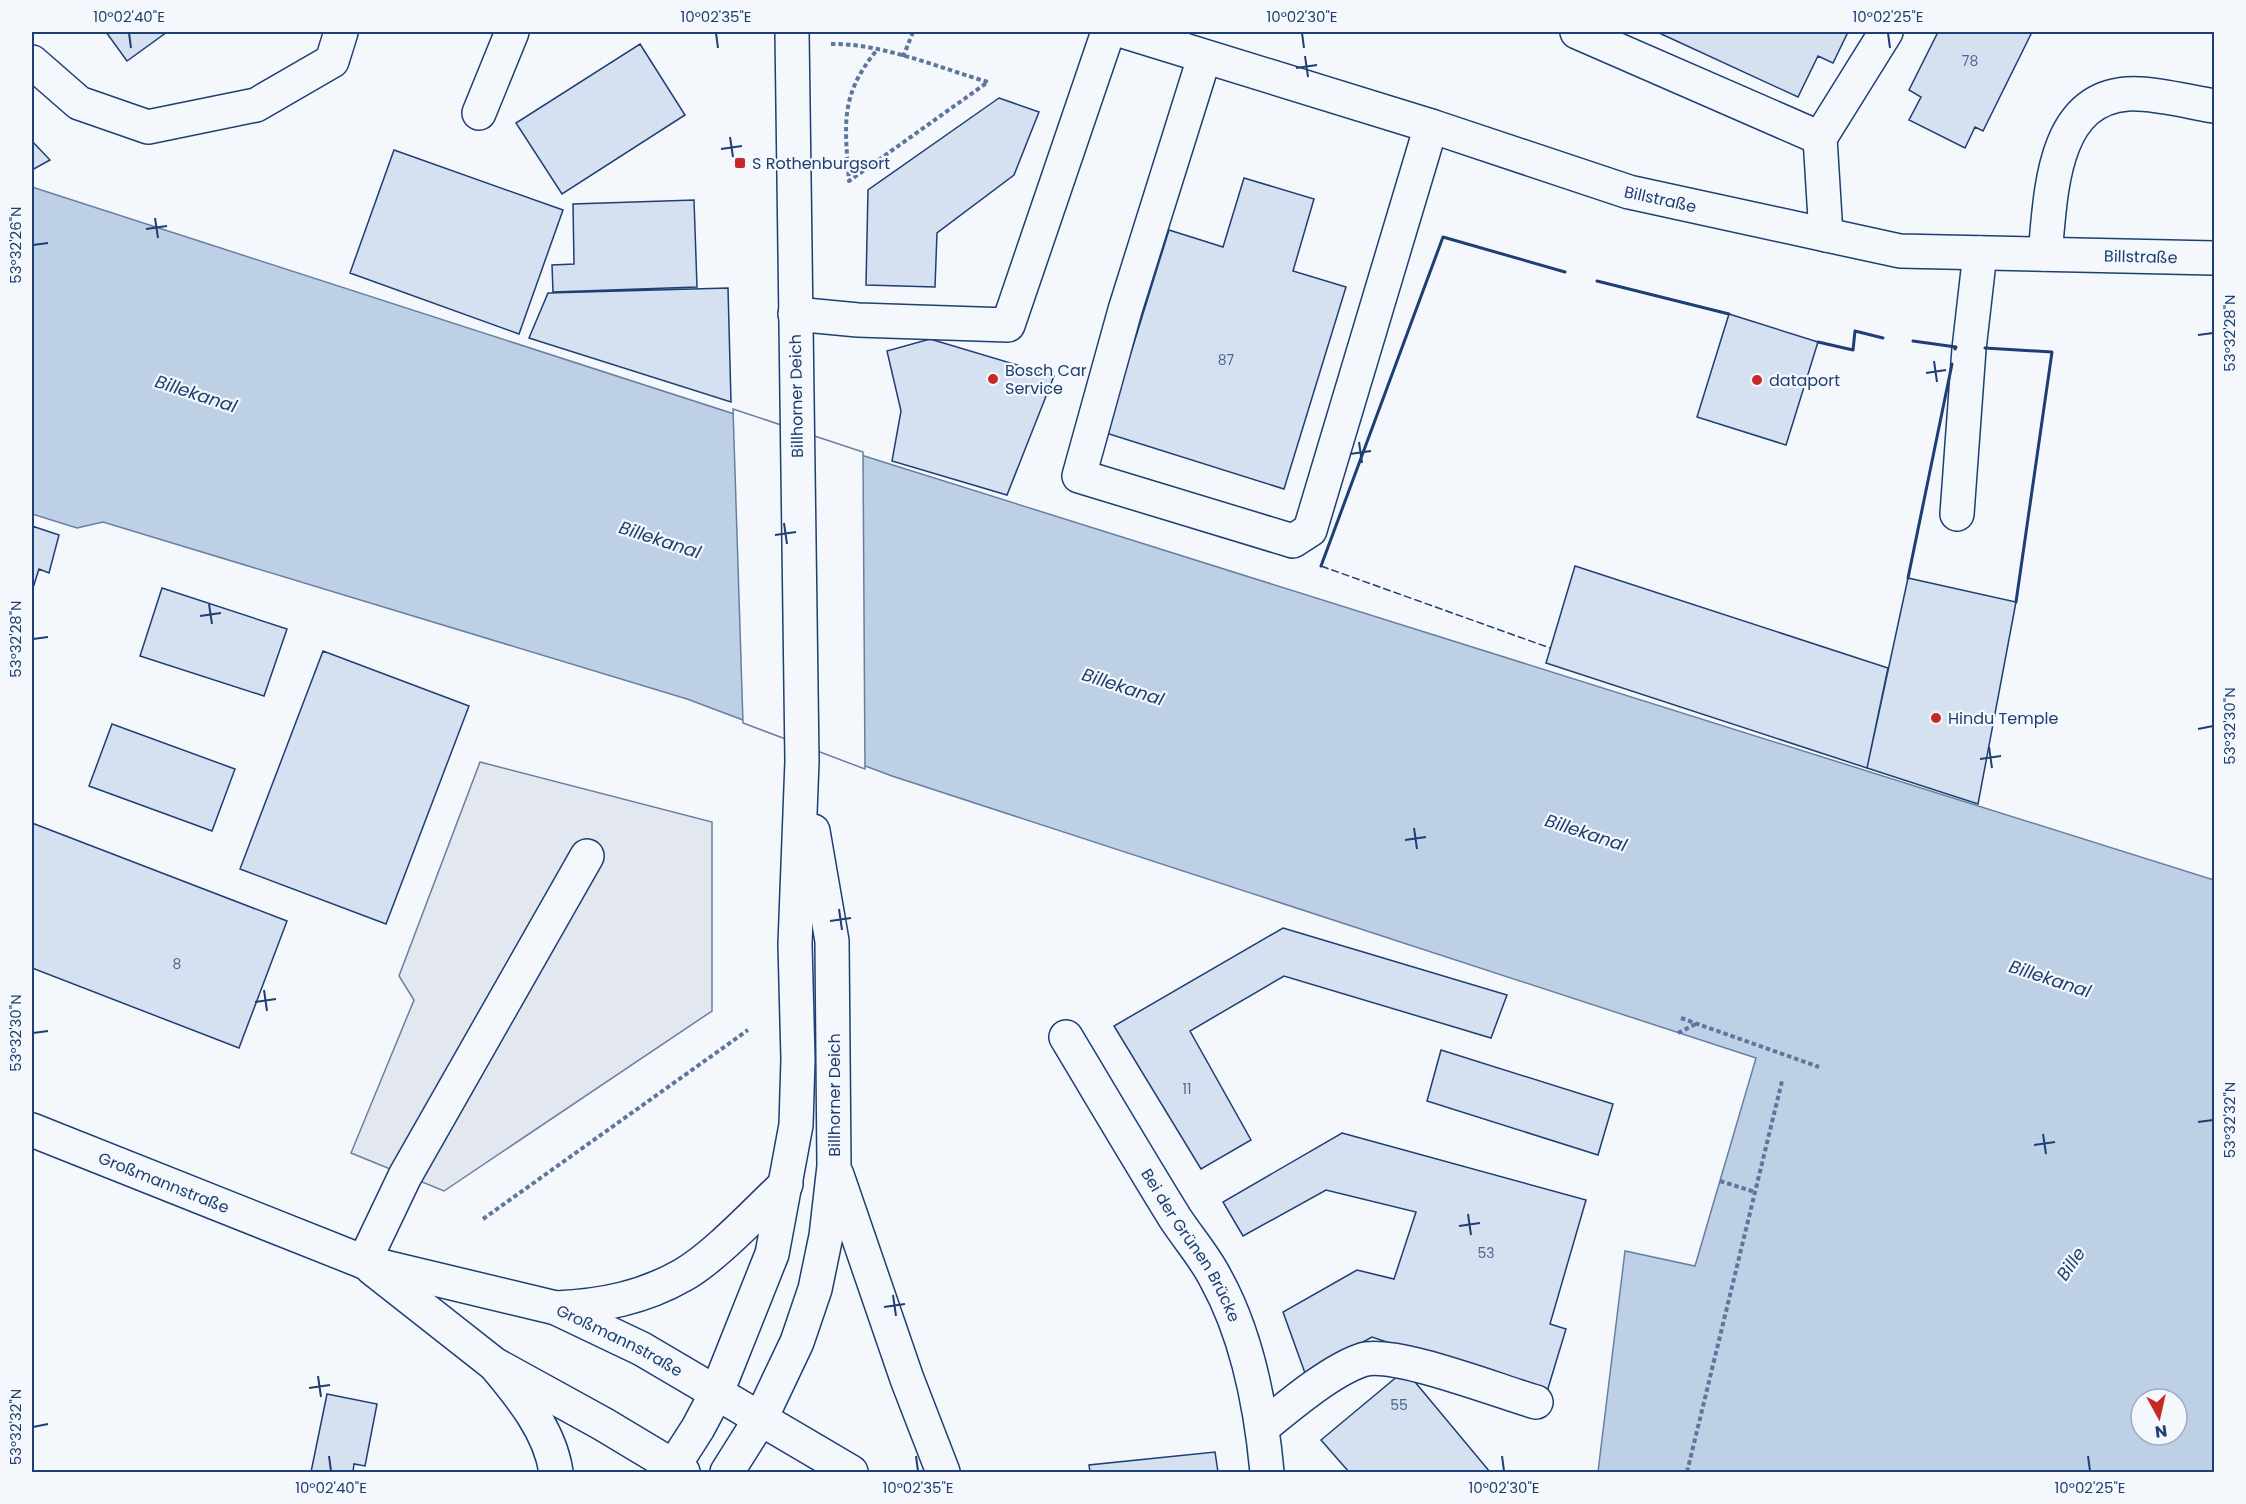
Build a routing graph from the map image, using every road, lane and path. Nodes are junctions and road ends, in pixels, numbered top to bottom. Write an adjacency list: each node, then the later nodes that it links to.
1 (341, 32): 13 (street)
2 (512, 32): 15 (street)
3 (792, 32): 22 (street, Billhorner Deich)
4 (913, 32): 11 (path)
5 (1108, 32): 22 (street)
6 (1126, 32): 12 (street, Billstraße)
7 (1577, 32): 17 (street)
8 (1886, 32): 17 (street)
9 (849, 44): 10 (path)
10 (877, 50): 11 (path); 11 (path)
11 (903, 57)
12 (1204, 58): 16 (street, Billstraße); 16 (street)
13 (32, 62)
14 (2214, 106): 20 (street)
15 (479, 114)
16 (1431, 126): 18 (street, Billstraße)
17 (1820, 138): 18 (street)
18 (1826, 235): 19 (street, Billstraße)
19 (1980, 253): 20 (street, Billstraße); 23 (street)
20 (2045, 254): 21 (street, Billstraße)
21 (2214, 258)
22 (795, 314): 24 (street, Billhorner Deich)
23 (1958, 514)
24 (802, 761): 34 (street, Billhorner Deich); 36 (street, Billhorner Deich)
25 (587, 856): 39 (street)
26 (1680, 1018): 27 (path)
27 (1696, 1024): 29 (path); 31 (path)
28 (748, 1030): 38 (path)
29 (1678, 1033)
30 (1066, 1037): 45 (street, Bei der Grünen Brücke)
31 (1819, 1067)
32 (1782, 1081): 37 (path)
33 (32, 1130): 39 (street, Großmannstraße)
34 (834, 1166): 44 (street, Billhorner Deich); 50 (street)
35 (1720, 1181): 37 (path)
36 (786, 1184): 40 (street); 42 (street, Billhorner Deich)
37 (1755, 1192): 52 (path)
38 (483, 1219)
39 (364, 1262): 40 (street, Großmannstraße); 41 (street, Großmannstraße)
40 (556, 1308): 42 (street, Großmannstraße)
41 (494, 1364): 46 (street, Großmannstraße); 47 (street)
42 (717, 1392): 44 (street, Großmannstraße); 46 (street, Billhorner Deich)
43 (1536, 1402): 45 (street)
44 (761, 1418): 48 (street, Billhorner Deich); 49 (street, Großmannstraße)
45 (1263, 1426): 51 (street, Bei der Grünen Brücke)
46 (674, 1471)
47 (556, 1473)
48 (727, 1473)
49 (851, 1473)
50 (943, 1473)
51 (1267, 1473)
52 (1687, 1473)

